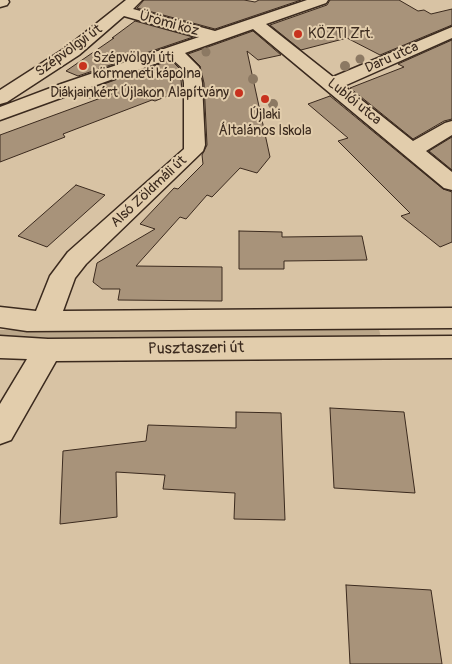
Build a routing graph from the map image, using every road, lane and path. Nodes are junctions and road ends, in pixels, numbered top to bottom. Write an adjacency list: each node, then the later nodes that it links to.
1 (135, 0): 3 (street, Szépvölgyi út)
2 (321, 0): 4 (street)
3 (122, 11): 6 (street, Ürömi köz); 9 (street, Szépvölgyi út)
4 (254, 22): 6 (street); 8 (street, Lublói utca)
5 (452, 32): 8 (street, Daru utca)
6 (215, 36): 7 (street)
7 (174, 51): 10 (street); 19 (street, Alsó Zöldmáli út)
8 (332, 84): 14 (street, Lublói utca)
9 (19, 87): 10 (street); 11 (street, Szépvölgyi út)
10 (63, 89): 12 (street)
11 (0, 98)
12 (0, 114)
13 (452, 127): 14 (street)
14 (413, 150): 15 (street, Lublói utca)
15 (452, 183)
16 (0, 317): 19 (street, Pusztaszeri út)
17 (386, 318): 18 (street, Pusztaszeri út); 19 (street, Pusztaszeri út); 21 (street)
18 (452, 318)
19 (47, 320)
20 (0, 347): 23 (street, Pusztaszeri út)
21 (393, 347): 22 (street, Pusztaszeri út); 23 (street, Pusztaszeri út)
22 (452, 347)
23 (48, 350): 24 (street)
24 (0, 431)

